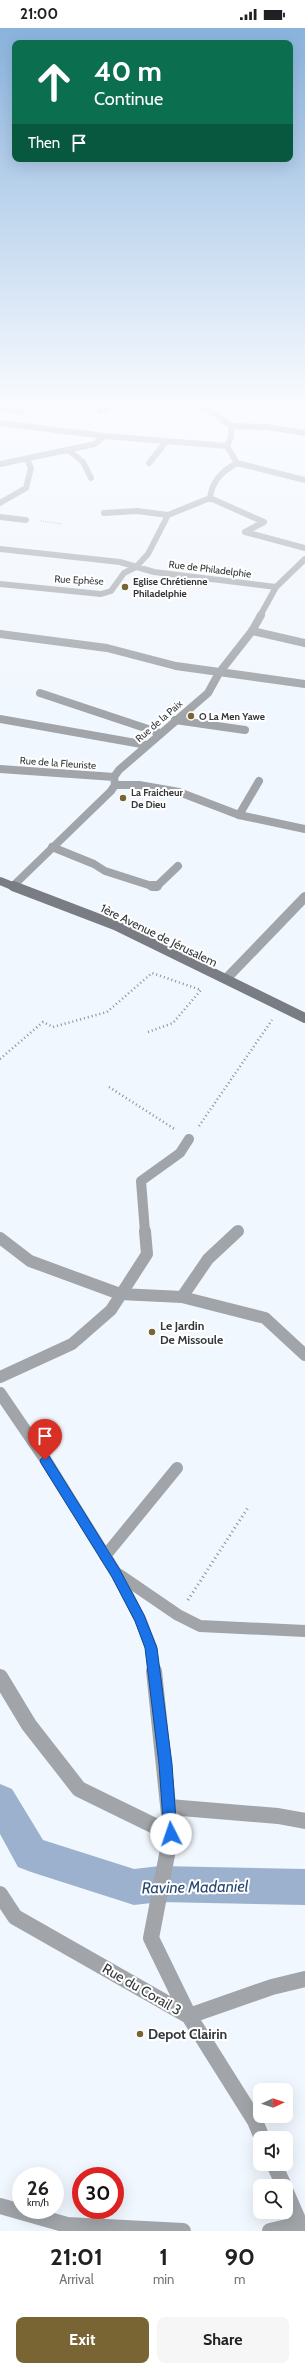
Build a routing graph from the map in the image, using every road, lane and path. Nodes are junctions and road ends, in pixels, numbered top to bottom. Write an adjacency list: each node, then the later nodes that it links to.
1 (191, 506): 4 (street)
2 (228, 506): 8 (street)
3 (104, 513): 4 (street)
4 (168, 515): 11 (street, Rue Ephèse)
5 (0, 517): 6 (street)
6 (26, 520): 7 (path)
7 (62, 524)
8 (305, 548)
9 (0, 549): 11 (street, Rue de Philadelphie)
10 (305, 559): 13 (street, Rue de la Paix)
11 (136, 567): 12 (street, Rue Ephèse); 13 (street, Rue de Philadelphie)
12 (0, 584)
13 (276, 587): 14 (street, Rue de la Paix)
14 (252, 631): 16 (street); 17 (street, Rue de la Paix)
15 (0, 634): 17 (street)
16 (305, 643)
17 (219, 673): 18 (street); 21 (street, Rue de la Paix)
18 (305, 684)
19 (40, 693): 23 (street)
20 (0, 719): 24 (street)
21 (175, 720): 22 (street); 23 (street, Rue de la Paix)
22 (245, 730)
23 (160, 733): 24 (street, Rue de la Paix)
24 (146, 745): 26 (street, Rue de la Paix)
25 (0, 770): 26 (street, Rue de la Fleuriste)
26 (114, 781): 28 (street, Rue de la Fleuriste); 30 (street, Rue de la Paix)
27 (259, 781): 28 (street)
28 (239, 815): 29 (street, Rue de la Fleuriste)
29 (305, 829)
30 (52, 848): 31 (street); 33 (street, Rue de la Paix)
31 (178, 866)
32 (0, 881): 33 (street, 1ère Avenue de Jérusalem)
33 (13, 886): 35 (street, 1ère Avenue de Jérusalem)
34 (305, 897): 36 (street)
35 (216, 976): 36 (street, 1ère Avenue de Jérusalem); 37 (path)
36 (226, 980): 38 (street, 1ère Avenue de Jérusalem)
37 (202, 990): 40 (path); 41 (path)
38 (280, 1008): 39 (street, 1ère Avenue de Jérusalem); 43 (path)
39 (305, 1018)
40 (148, 1032)
41 (0, 1059)
42 (109, 1087): 43 (path)
43 (190, 1140): 46 (street)
44 (238, 1231): 47 (street)
45 (0, 1238): 46 (street)
46 (120, 1294): 47 (street); 49 (street)
47 (182, 1297): 48 (street)
48 (305, 1355)
49 (0, 1376)
50 (0, 1393): 53 (street)
51 (177, 1468): 53 (street)
52 (249, 1506): 55 (path)
53 (105, 1556): 54 (street)
54 (116, 1573): 55 (street); 58 (street)
55 (178, 1615): 56 (street)
56 (305, 1631)
57 (0, 1677): 60 (street)
58 (169, 1807): 59 (street); 60 (street)
59 (305, 1821)
60 (171, 1834): 63 (street)
61 (0, 1894): 63 (street, Rue du Corail 3)
62 (305, 1979): 63 (street)
63 (189, 2016): 64 (street, Rue du Corail 3)
64 (259, 2131)
65 (0, 2206): 68 (street)
66 (293, 2207): 67 (street)
67 (302, 2227): 69 (street)
68 (183, 2231)
69 (270, 2231)

